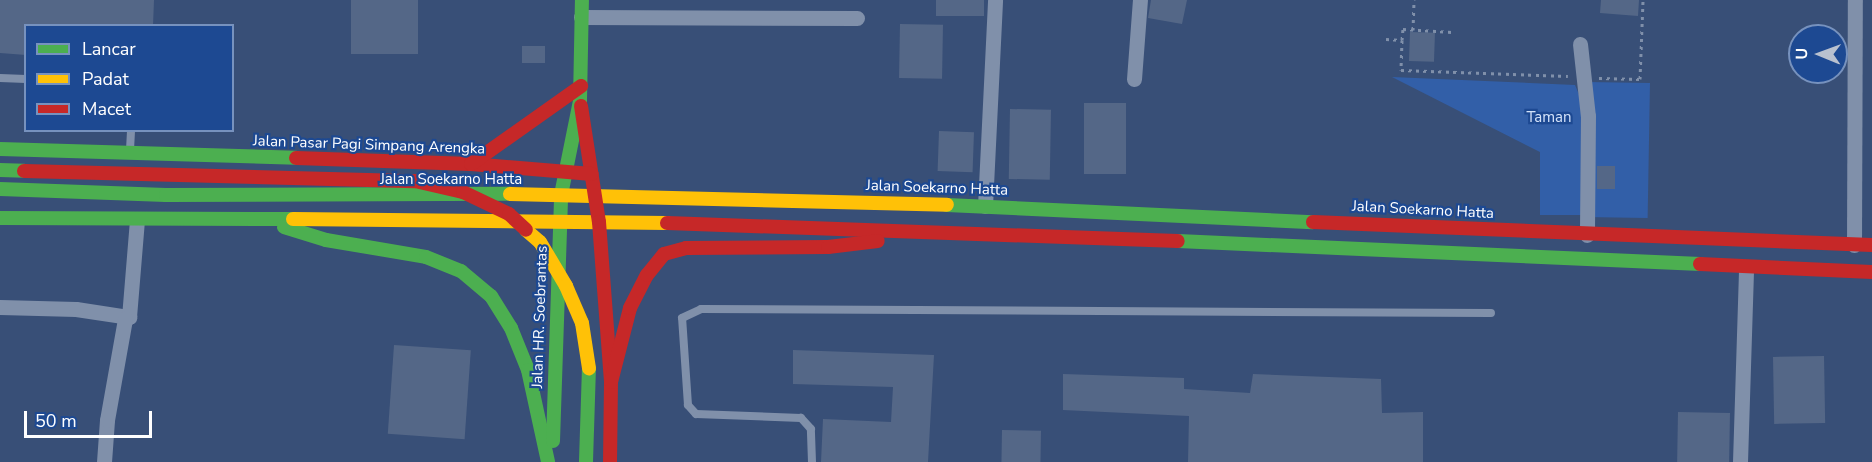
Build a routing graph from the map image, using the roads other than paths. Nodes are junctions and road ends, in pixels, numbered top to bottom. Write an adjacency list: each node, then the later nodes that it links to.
1 (582, 0): 5 (main road)
2 (995, 0): 23 (street)
3 (1140, 0): 10 (street)
4 (1855, 0): 32 (street)
5 (581, 17): 6 (street); 11 (main road)
6 (857, 18)
7 (1580, 44): 31 (street)
8 (0, 78): 9 (lane)
9 (24, 79)
10 (1134, 79)
11 (580, 86): 12 (main road); 16 (main road)
12 (580, 101): 18 (main road, Jalan HR. Soebrantas); 19 (main road)
13 (130, 132): 15 (lane)
14 (0, 149): 15 (main road, Jalan Pasar Pagi Simpang Arengka)
15 (130, 153): 16 (main road, Jalan Pasar Pagi Simpang Arengka)
16 (471, 164): 18 (main road, Jalan Pasar Pagi Simpang Arengka)
17 (0, 170): 44 (main road, bridge)
18 (563, 173): 19 (main road, Jalan Pasar Pagi Simpang Arengka); 22 (main road, Jalan HR. Soebrantas)
19 (592, 174): 21 (main road)
20 (0, 189): 22 (main road, Jalan Soekarno Hatta)
21 (595, 194): 22 (main road, Jalan Soekarno Hatta); 23 (main road, Jalan Soekarno Hatta); 28 (main road)
22 (561, 195): 27 (main road, Jalan HR. Soebrantas)
23 (985, 206): 30 (main road, Jalan Soekarno Hatta)
24 (0, 218): 25 (main road)
25 (137, 220): 26 (main road); 39 (street)
26 (264, 220): 27 (main road); 42 (main road)
27 (560, 220): 28 (main road); 43 (main road, Jalan HR. Soebrantas)
28 (599, 222): 29 (main road); 40 (main road)
29 (921, 230): 34 (main road); 40 (main road)
30 (1469, 230): 31 (main road, Jalan Soekarno Hatta); 34 (main road)
31 (1587, 235): 32 (main road, Jalan Soekarno Hatta)
32 (1854, 245): 33 (main road, Jalan Soekarno Hatta)
33 (1872, 245)
34 (1470, 255): 35 (main road)
35 (1746, 267): 36 (main road); 47 (street)
36 (1872, 272)
37 (0, 307): 39 (street)
38 (1491, 313): 46 (lane)
39 (125, 319): 41 (street)
40 (611, 382): 45 (main road)
41 (104, 462)
42 (548, 462)
43 (553, 462)
44 (586, 462)
45 (610, 462)
46 (812, 462)
47 (1740, 462)

